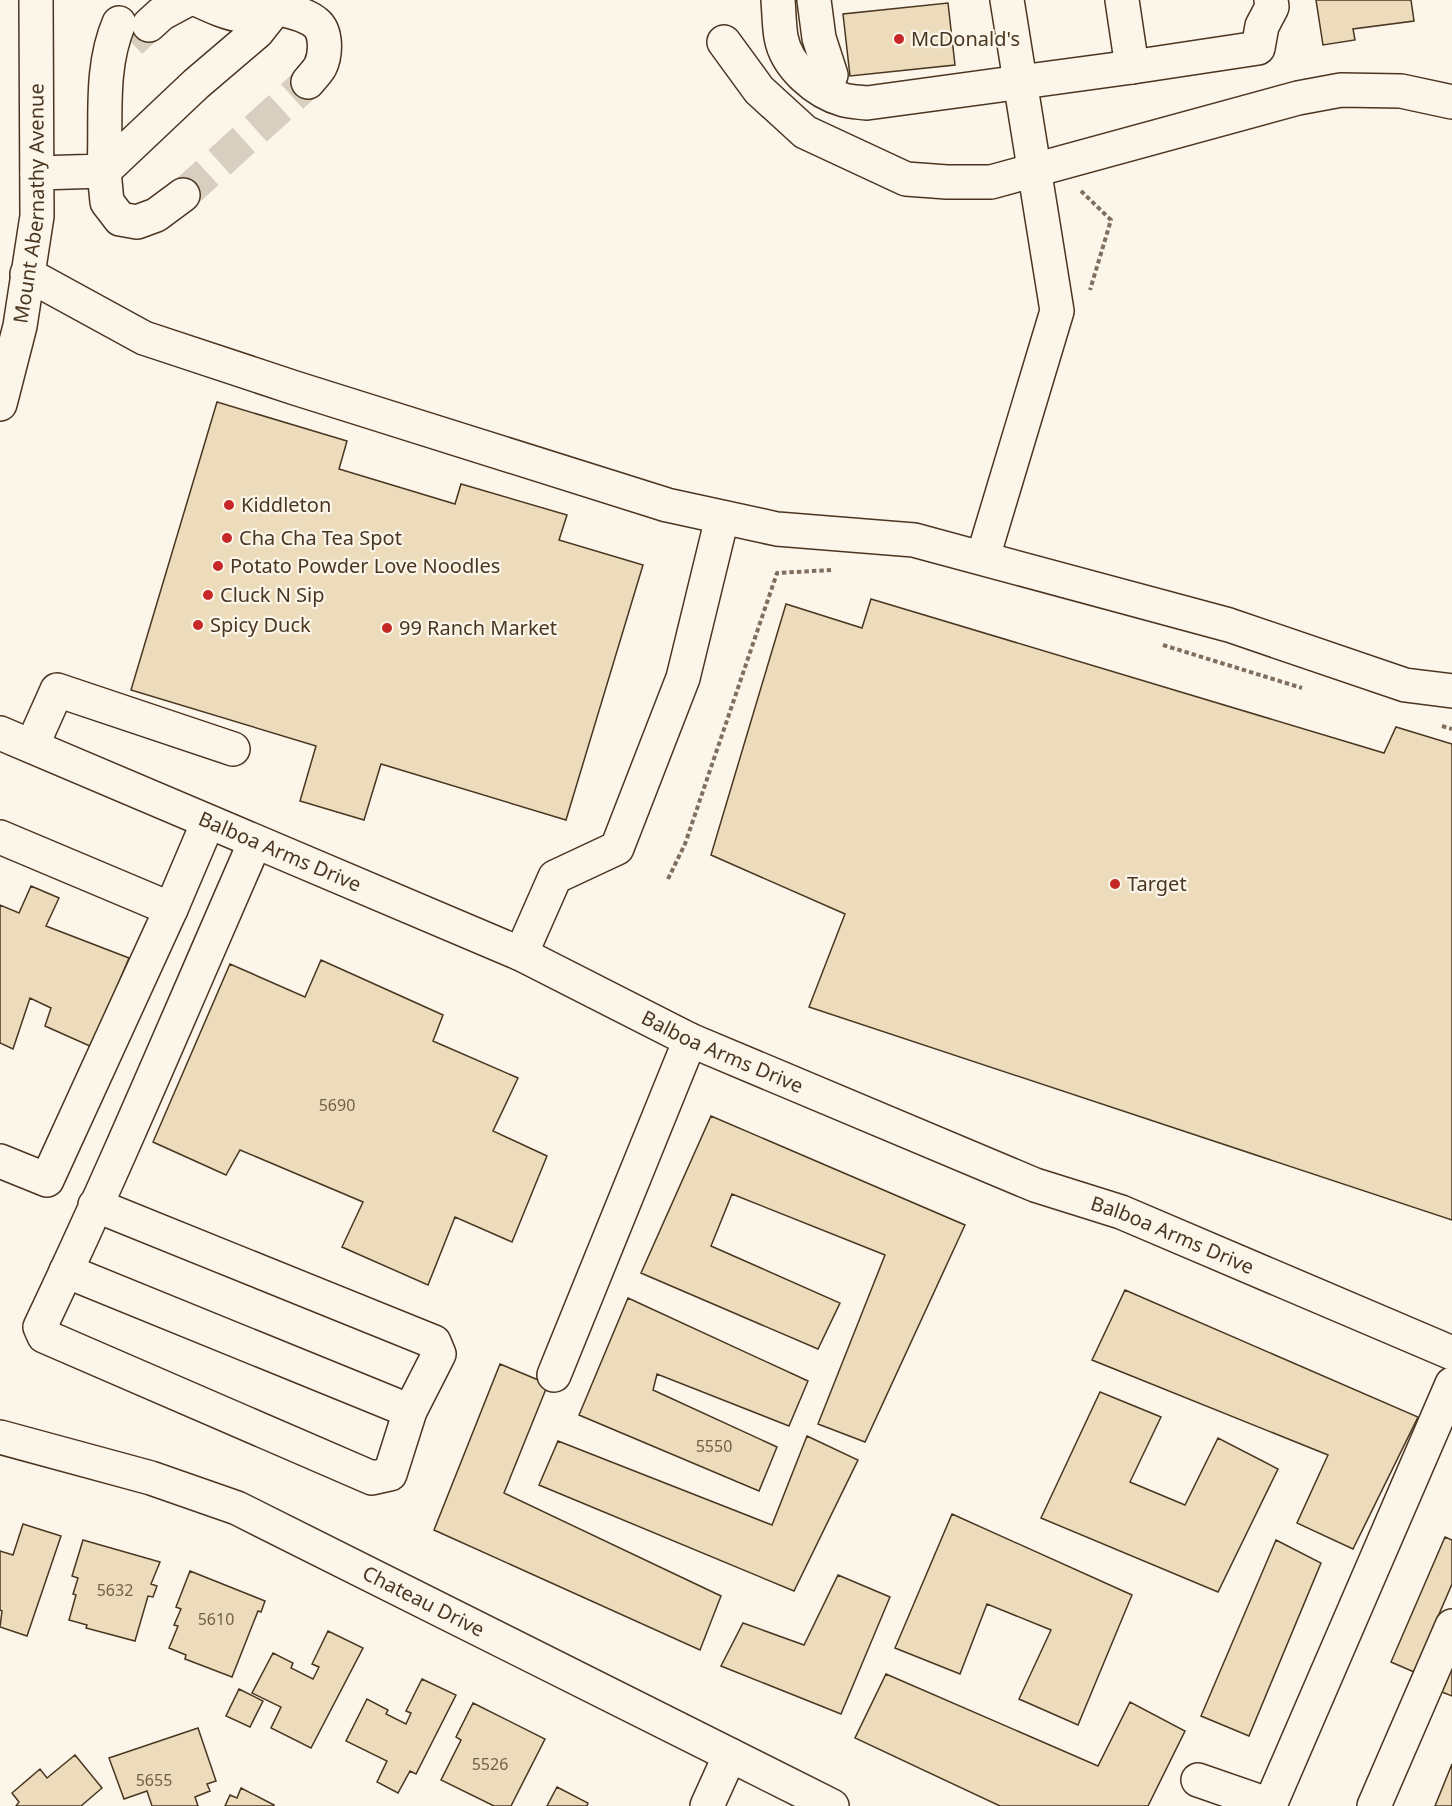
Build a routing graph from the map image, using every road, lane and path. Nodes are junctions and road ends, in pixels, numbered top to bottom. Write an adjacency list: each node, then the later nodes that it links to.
1 (36, 0): 21 (street, Mount Abernathy Avenue)
2 (174, 0): 12 (street)
3 (187, 0): 12 (street)
4 (198, 0): 11 (street)
5 (778, 0): 15 (street)
6 (792, 0): 16 (street)
7 (814, 0): 16 (street)
8 (1007, 0): 15 (street)
9 (1122, 0): 14 (street)
10 (1271, 0): 14 (street)
11 (294, 8): 17 (street); 19 (street)
12 (134, 25): 19 (street)
13 (724, 42): 20 (street)
14 (1132, 67): 15 (street)
15 (1018, 72): 16 (street); 20 (street)
16 (831, 75)
17 (308, 82)
18 (1452, 102): 20 (street)
19 (104, 171): 21 (street); 22 (street)
20 (1034, 171): 26 (street)
21 (37, 173): 23 (street, Mount Abernathy Avenue)
22 (183, 195)
23 (27, 274): 24 (street, Mount Abernathy Avenue); 25 (street)
24 (0, 404)
25 (722, 518): 26 (street); 41 (street)
26 (983, 557): 30 (street)
27 (841, 569): 39 (path)
28 (1161, 645): 29 (path)
29 (1305, 689)
30 (1452, 691)
31 (1441, 726): 32 (path)
32 (1452, 729)
33 (0, 733): 34 (street, Balboa Arms Drive)
34 (32, 746): 35 (street); 36 (street, Balboa Arms Drive)
35 (233, 749)
36 (208, 822): 38 (street, Balboa Arms Drive); 40 (street)
37 (0, 837): 40 (street)
38 (255, 842): 41 (street, Balboa Arms Drive); 44 (street)
39 (668, 879)
40 (171, 909): 43 (street)
41 (521, 954): 42 (street, Balboa Arms Drive)
42 (690, 1040): 46 (street, Balboa Arms Drive); 47 (street)
43 (0, 1161)
44 (95, 1205): 45 (street); 49 (street)
45 (66, 1271): 49 (street); 49 (street)
46 (1452, 1353)
47 (554, 1375)
48 (1452, 1384): 53 (street)
49 (410, 1411)
50 (0, 1437): 52 (street, Chateau Drive)
51 (1452, 1626): 56 (street)
52 (730, 1755): 54 (street); 55 (street, Chateau Drive)
53 (1198, 1780)
54 (707, 1806)
55 (832, 1806)
56 (1374, 1806)

